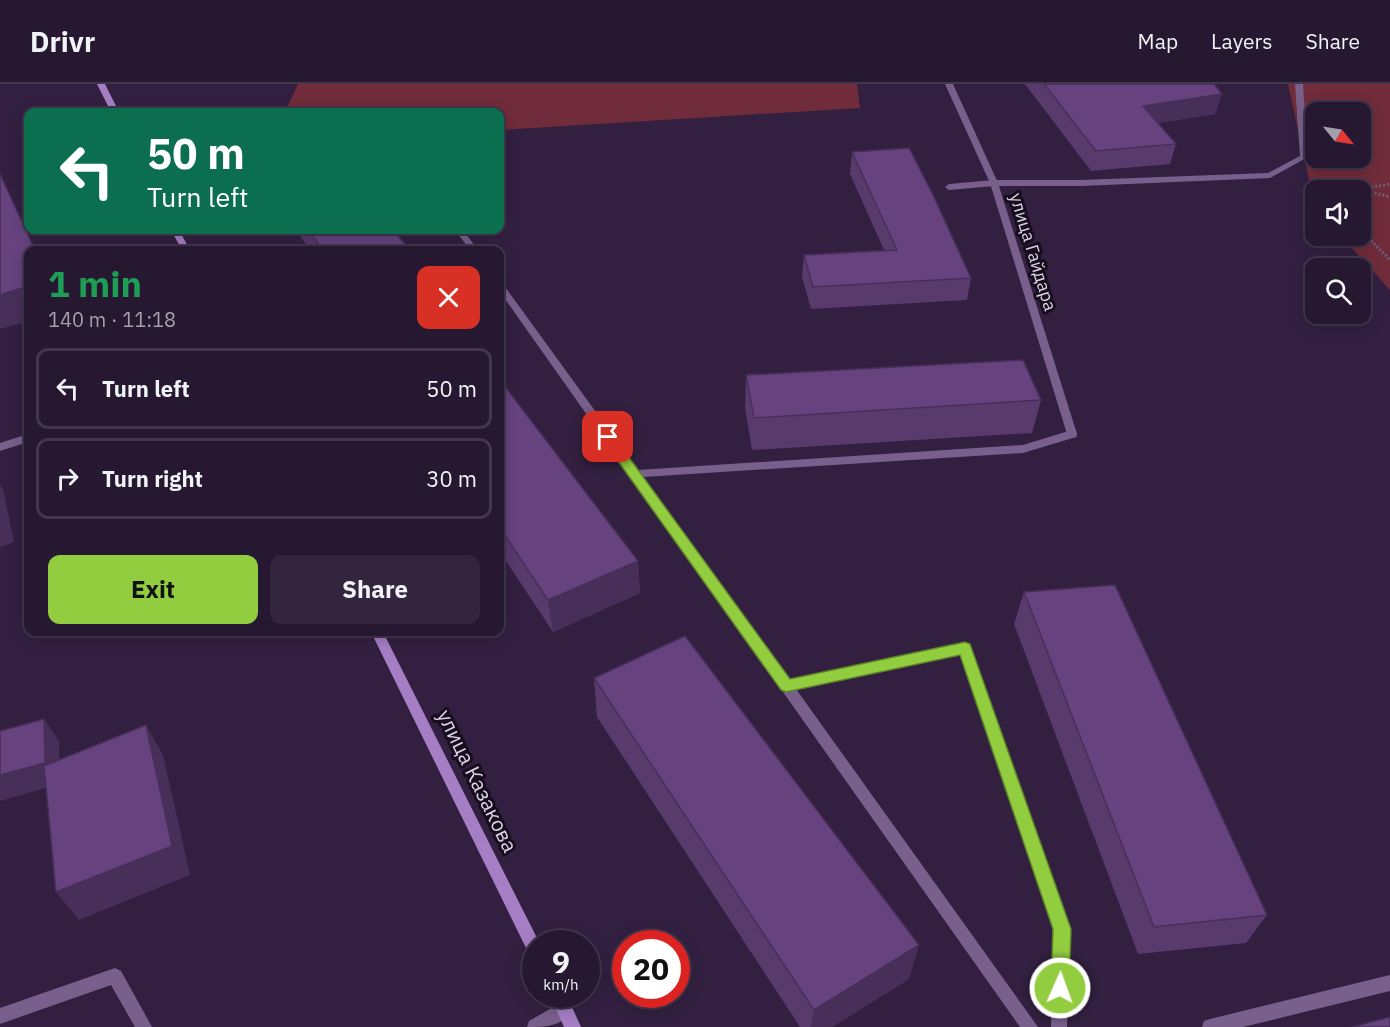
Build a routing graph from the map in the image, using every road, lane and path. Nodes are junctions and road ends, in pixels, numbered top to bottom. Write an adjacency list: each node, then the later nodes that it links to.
1 (101, 84): 4 (main road)
2 (949, 84): 7 (street, улица Гайдара)
3 (1299, 84): 5 (street)
4 (113, 108)
5 (1270, 175): 6 (path); 7 (street)
6 (1305, 180)
7 (994, 183): 9 (street); 18 (street, улица Гайдара)
8 (1390, 184): 10 (path)
9 (949, 187)
10 (1371, 187)
11 (1371, 192): 12 (path)
12 (1390, 197)
13 (1371, 240): 14 (path)
14 (1390, 260)
15 (504, 292): 18 (street)
16 (24, 439): 17 (street)
17 (0, 447)
18 (634, 474): 20 (street)
19 (379, 636): 21 (main road, улица Казакова)
20 (786, 686): 29 (street); 30 (street)
21 (526, 930)
22 (1390, 983): 31 (street)
23 (555, 1008): 27 (street)
24 (564, 1008): 28 (main road)
25 (0, 1016): 26 (street)
26 (144, 1027)
27 (535, 1027)
28 (573, 1027)
29 (1030, 1027)
30 (1059, 1027)
31 (1210, 1027)

